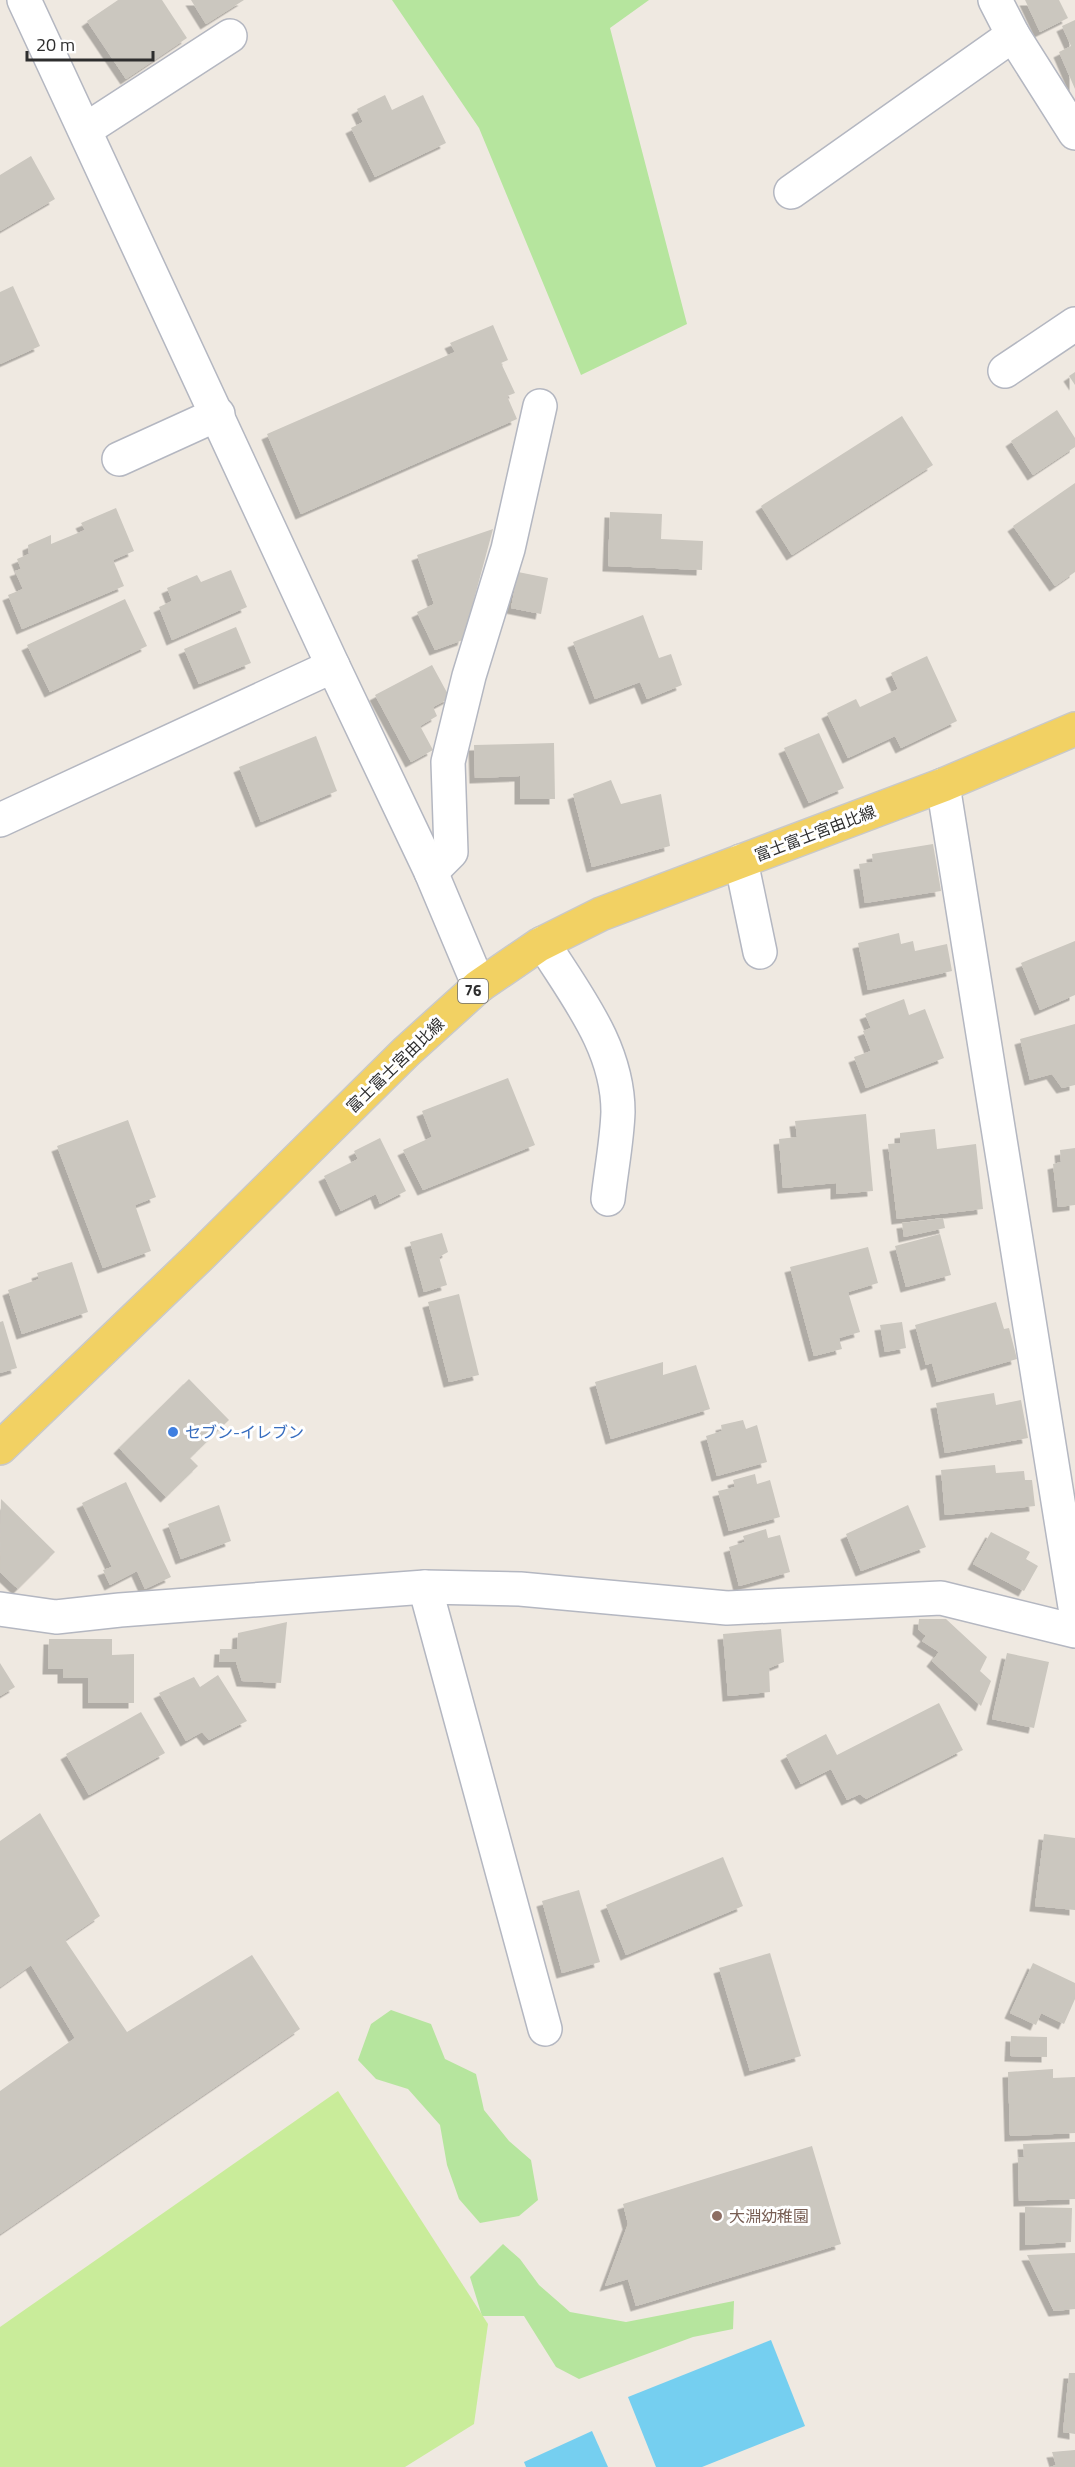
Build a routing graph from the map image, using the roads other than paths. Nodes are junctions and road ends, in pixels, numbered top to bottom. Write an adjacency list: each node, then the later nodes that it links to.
1 (24, 0): 5 (street)
2 (995, 0): 3 (street)
3 (1013, 35): 6 (street); 7 (street)
4 (230, 36): 5 (street)
5 (85, 130): 11 (street)
6 (1075, 133)
7 (791, 192)
8 (1075, 324): 9 (street)
9 (1005, 371)
10 (540, 406): 18 (street)
11 (218, 414): 12 (street); 13 (street)
12 (119, 459)
13 (333, 666): 16 (street); 18 (street)
14 (1075, 729): 15 (main road, 富士富士宮由比線 / 76)
15 (943, 785): 17 (main road, 富士富士宮由比線 / 76); 25 (street)
16 (0, 820)
17 (741, 861): 19 (main road, 富士富士宮由比線 / 76); 20 (street)
18 (431, 872): 21 (street)
19 (543, 943): 21 (main road, 富士富士宮由比線 / 76); 22 (street)
20 (760, 952)
21 (479, 986): 23 (main road, 富士富士宮由比線 / 76)
22 (608, 1199)
23 (0, 1448)
24 (424, 1587): 26 (street); 27 (street); 28 (street)
25 (1075, 1607)
26 (0, 1609)
27 (1075, 1631)
28 (544, 2030)

